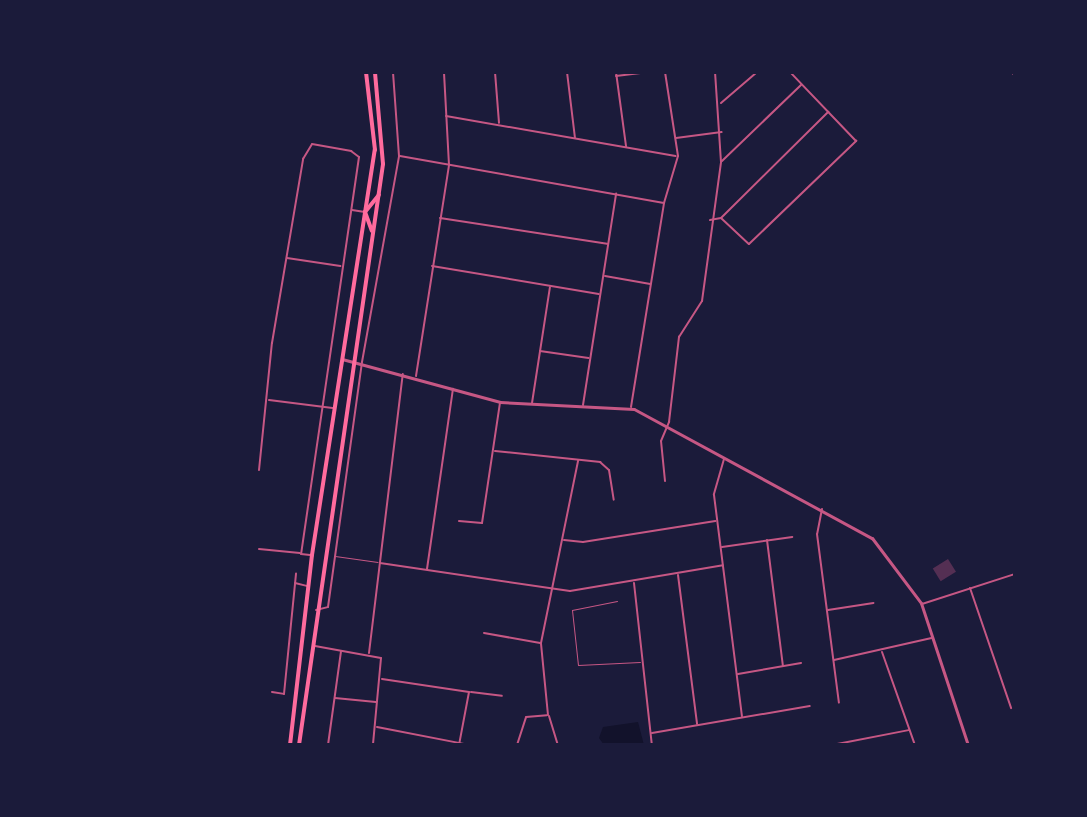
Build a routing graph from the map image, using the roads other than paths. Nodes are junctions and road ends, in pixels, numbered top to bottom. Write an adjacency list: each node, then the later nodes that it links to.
1 (366, 72): 32 (highway)
2 (375, 72): 29 (highway)
3 (393, 72): 24 (street)
4 (444, 72): 18 (street)
5 (495, 72): 19 (street)
6 (567, 72): 21 (street)
7 (651, 72): 14 (street)
8 (665, 72): 22 (street)
9 (715, 72): 16 (street)
10 (757, 72): 16 (street)
11 (790, 72): 15 (street)
12 (862, 72): 13 (street)
13 (873, 72)
14 (616, 74): 23 (street)
15 (802, 84): 17 (street); 26 (street)
16 (720, 103): 20 (street)
17 (829, 111): 34 (street); 34 (street)
18 (446, 116): 19 (street); 27 (street)
19 (499, 125): 21 (street)
20 (723, 132): 22 (street); 26 (street)
21 (575, 138): 23 (street)
22 (676, 138): 25 (street)
23 (626, 147): 25 (street)
24 (399, 156): 27 (street); 49 (street)
25 (678, 156): 30 (street)
26 (721, 162): 35 (street)
27 (449, 165): 28 (street); 33 (street)
28 (616, 194): 30 (street); 37 (street)
29 (379, 195): 32 (highway); 36 (highway)
30 (664, 203): 42 (street)
31 (351, 210): 32 (street); 38 (street); 39 (street)
32 (365, 212): 36 (highway); 47 (highway)
33 (440, 218): 37 (street); 40 (street)
34 (721, 218): 35 (street)
35 (710, 220): 60 (street)
36 (373, 232): 48 (highway)
37 (608, 245): 41 (street)
38 (286, 258): 39 (street); 53 (street)
39 (341, 266): 56 (street)
40 (431, 266): 43 (street); 51 (street)
41 (603, 276): 42 (street); 44 (street)
42 (651, 285): 59 (street)
43 (550, 286): 44 (street); 45 (street)
44 (600, 294): 46 (street)
45 (540, 351): 46 (street); 55 (street)
46 (590, 358): 57 (street)
47 (342, 359): 48 (street); 58 (highway)
48 (354, 361): 49 (street); 92 (highway)
49 (362, 362): 50 (street); 77 (street)
50 (403, 374): 51 (street); 78 (street)
51 (416, 378): 52 (street)
52 (453, 388): 54 (street); 80 (street)
53 (268, 400): 56 (street); 64 (street)
54 (500, 402): 55 (street); 61 (street)
55 (532, 405): 57 (street)
56 (322, 407): 58 (street); 75 (street)
57 (583, 407): 59 (street)
58 (333, 408): 76 (highway)
59 (631, 408): 60 (street)
60 (668, 427): 62 (street); 65 (street)
61 (495, 451): 63 (street); 69 (street)
62 (725, 458): 67 (street); 68 (street)
63 (578, 461): 66 (street); 71 (street)
64 (259, 470)
65 (665, 481)
66 (614, 500)
67 (822, 509): 91 (street); 93 (street)
68 (717, 520): 71 (street); 73 (street)
69 (459, 521)
70 (792, 537): 72 (street)
71 (562, 540): 88 (street)
72 (767, 540): 73 (street); 104 (street)
73 (721, 547): 79 (street)
74 (259, 549): 75 (street)
75 (301, 554): 76 (street)
76 (312, 555): 86 (highway)
77 (334, 556): 78 (lane); 92 (street)
78 (380, 563): 80 (street); 100 (street)
79 (723, 565): 81 (street); 107 (street)
80 (427, 570): 88 (street)
81 (678, 573): 84 (street); 119 (street)
82 (296, 574): 85 (street)
83 (1015, 574): 87 (street)
84 (634, 581): 88 (street); 101 (street)
85 (295, 583): 86 (street); 105 (street)
86 (308, 586): 106 (highway)
87 (970, 588): 91 (street); 116 (street)
88 (551, 589): 96 (street)
89 (617, 601): 101 (lane)
90 (873, 603): 93 (street)
91 (921, 605): 95 (street)
92 (316, 610): 97 (highway)
93 (827, 610): 102 (street)
94 (484, 633): 96 (street)
95 (932, 638): 99 (street); 135 (street)
96 (541, 643): 117 (street)
97 (312, 646): 98 (street); 126 (highway)
98 (341, 650): 100 (street); 112 (street)
99 (882, 651): 102 (street); 121 (street)
100 (369, 653): 108 (street)
101 (642, 661): 122 (street)
102 (833, 661): 114 (street)
103 (801, 663): 104 (street)
104 (783, 666): 107 (street)
105 (288, 672): 106 (street); 109 (street)
106 (299, 673): 125 (highway)
107 (736, 674): 118 (street)
108 (380, 679): 110 (street); 113 (street)
109 (272, 692)
110 (469, 692): 111 (street); 124 (street)
111 (502, 696)
112 (335, 698): 113 (street); 123 (street)
113 (378, 702): 120 (street)
114 (839, 703)
115 (810, 706): 118 (street)
116 (1011, 708)
117 (549, 712): 130 (street); 131 (street)
118 (742, 716): 119 (street)
119 (697, 725): 122 (street)
120 (375, 727): 124 (street); 128 (street)
121 (910, 730): 133 (street); 134 (street)
122 (651, 733): 132 (street)
123 (328, 744): 127 (street)
124 (459, 744): 129 (street)
125 (290, 745)
126 (299, 745)
127 (338, 745)
128 (373, 745)
129 (470, 745)
130 (517, 745)
131 (558, 745)
132 (652, 745)
133 (832, 745)
134 (915, 745)
135 (968, 745)

